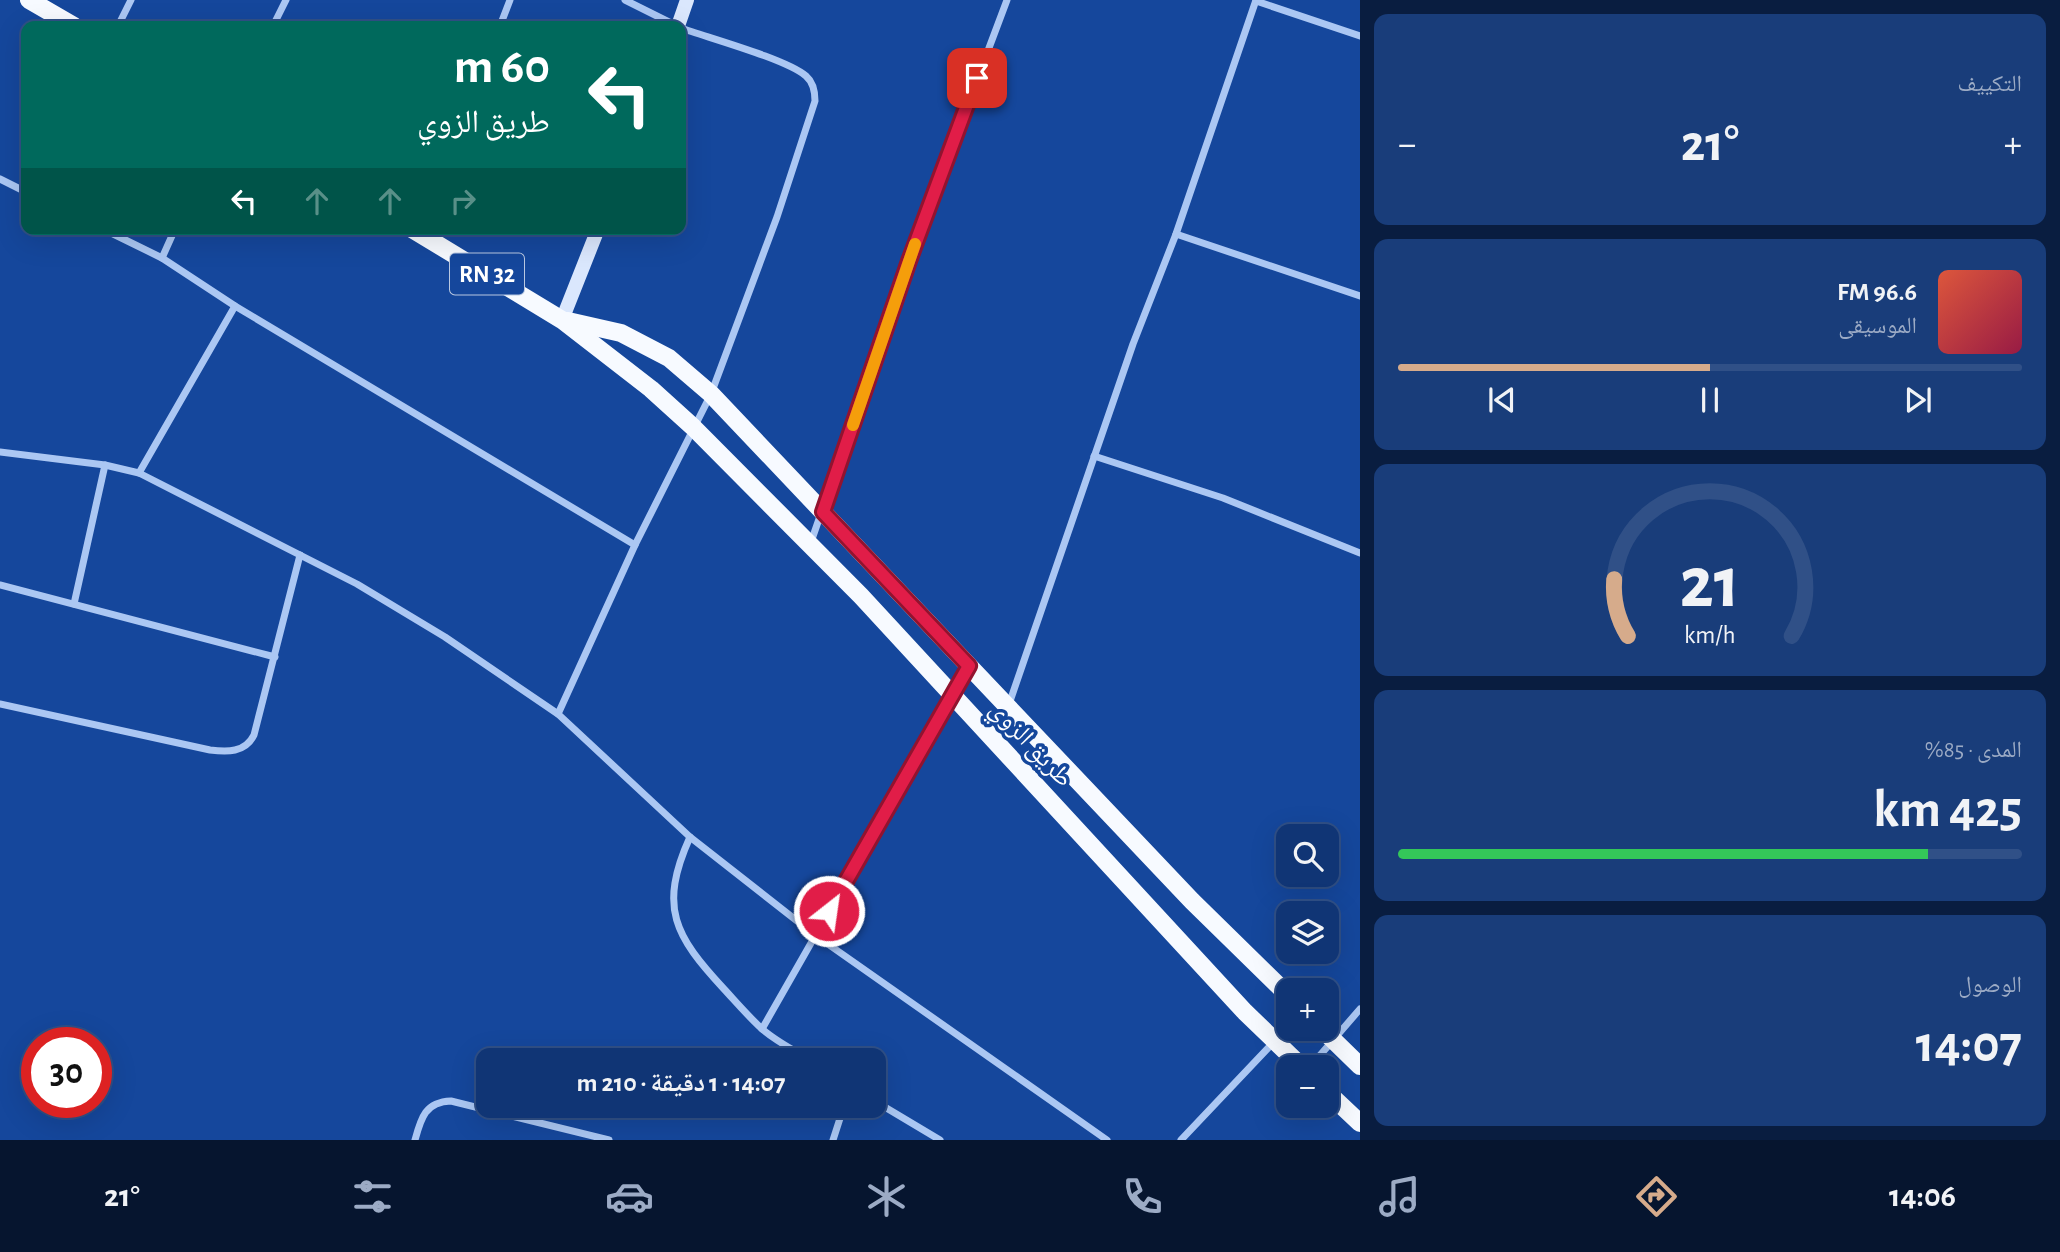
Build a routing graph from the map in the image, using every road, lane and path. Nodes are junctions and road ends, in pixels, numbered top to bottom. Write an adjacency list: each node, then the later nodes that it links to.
1 (131, 0): 10 (street)
2 (286, 0): 11 (street)
3 (510, 0): 12 (street)
4 (625, 0): 13 (street)
5 (687, 0): 14 (main road)
6 (1007, 0): 34 (street)
7 (32, 1): 9 (main road)
8 (1256, 1): 16 (street); 19 (street)
9 (66, 21)
10 (120, 21)
11 (276, 21)
12 (502, 21)
13 (667, 21)
14 (681, 21)
15 (686, 29): 28 (street)
16 (1360, 36)
17 (0, 179): 18 (street)
18 (21, 190)
19 (1176, 234): 25 (street); 31 (street)
20 (115, 235): 24 (street)
21 (172, 235): 24 (street)
22 (426, 235): 27 (main road, طريق الزوي / RN 32)
23 (596, 235): 27 (main road)
24 (162, 258): 26 (street)
25 (1360, 296)
26 (235, 306): 33 (street); 35 (street)
27 (562, 320): 28 (main road, طريق الزوي / RN 32); 29 (main road, طريق الزوي / RN 32)
28 (711, 394): 29 (street); 34 (main road, طريق الزوي / RN 32)
29 (693, 426): 35 (street); 36 (main road, طريق الزوي / RN 32)
30 (0, 452): 32 (street)
31 (1094, 456): 37 (street); 45 (street)
32 (106, 465): 33 (street); 40 (street)
33 (139, 473): 38 (street)
34 (823, 512): 36 (street); 42 (main road, طريق الزوي / RN 32)
35 (635, 545): 46 (street)
36 (810, 545): 43 (main road, طريق الزوي / RN 32)
37 (1360, 553)
38 (300, 555): 41 (street); 46 (street)
39 (0, 585): 40 (street)
40 (74, 604): 41 (street)
41 (275, 657): 44 (street)
42 (969, 666): 43 (street); 45 (main road, طريق الزوي / RN 32)
43 (952, 695): 47 (main road, طريق الزوي / RN 32); 49 (street)
44 (0, 704)
45 (1008, 708): 47 (street); 50 (main road, طريق الزوي / RN 32)
46 (558, 714): 48 (street)
47 (996, 742): 54 (main road, طريق الزوي / RN 32)
48 (690, 837): 49 (street); 53 (street)
49 (816, 935): 53 (street); 67 (street)
50 (1276, 983)
51 (1360, 1009): 52 (street)
52 (1339, 1026)
53 (762, 1029): 56 (street)
54 (1274, 1040): 57 (main road, طريق الزوي / RN 32); 68 (street)
55 (1334, 1041): 58 (main road)
56 (791, 1048)
57 (1290, 1055)
58 (1360, 1066)
59 (1339, 1103): 62 (main road)
60 (886, 1108): 66 (street)
61 (840, 1118): 65 (street)
62 (1360, 1123)
63 (415, 1140): 64 (street)
64 (609, 1140)
65 (833, 1140)
66 (940, 1140)
67 (1107, 1140)
68 (1181, 1140)

